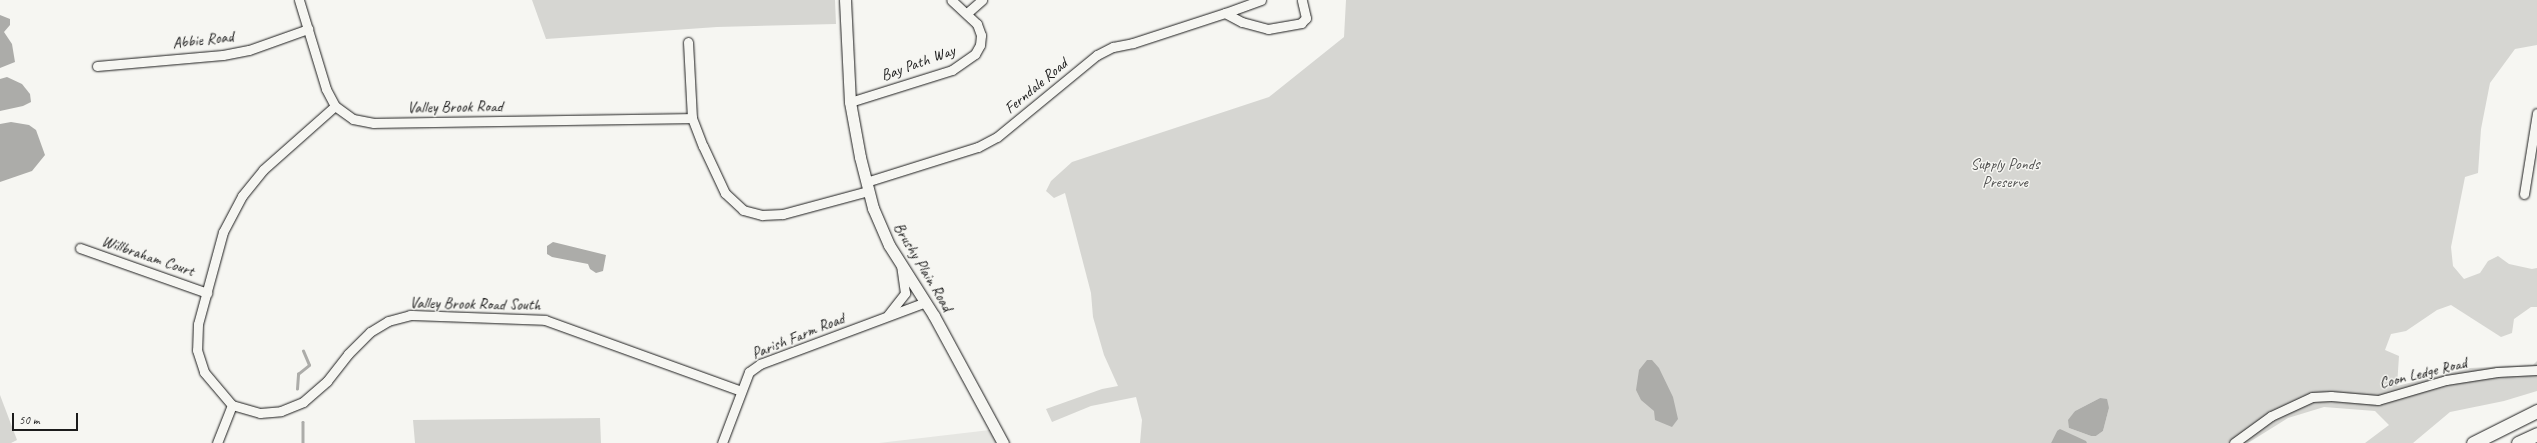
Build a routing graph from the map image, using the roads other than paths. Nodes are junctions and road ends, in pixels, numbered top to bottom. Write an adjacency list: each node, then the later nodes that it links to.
1 (300, 0): 9 (street, Valley Brook Road)
2 (845, 0): 12 (main road, Brushy Plain Road)
3 (951, 0): 7 (street, Bay Path Way)
4 (982, 0): 7 (street)
5 (1261, 0): 8 (street, Ferndale Road)
6 (1302, 0): 8 (street)
7 (967, 13): 12 (street, Bay Path Way)
8 (1224, 13): 16 (street, Ferndale Road)
9 (308, 29): 11 (street, Abbie Road); 13 (street, Valley Brook Road)
10 (688, 42): 15 (street)
11 (98, 66)
12 (850, 102): 16 (main road, Brushy Plain Road)
13 (335, 106): 15 (street, Valley Brook Road); 20 (street)
14 (2537, 113): 17 (street)
15 (692, 118): 16 (street, Ferndale Road)
16 (867, 186): 19 (main road, Brushy Plain Road)
17 (2524, 194)
18 (80, 248): 20 (street, Willbraham Court)
19 (901, 263): 21 (main road, Brushy Plain Road); 22 (street, Parish Farm Road)
20 (207, 293): 25 (street)
21 (926, 302): 22 (street, Parish Farm Road); 30 (main road, Brushy Plain Road)
22 (884, 318): 24 (street, Parish Farm Road)
23 (2537, 370): 31 (street, Coon Ledge Road)
24 (741, 391): 25 (street, Valley Brook Road South); 29 (street, Parish Farm Road)
25 (232, 405): 28 (street)
26 (2537, 411): 32 (highway)
27 (2537, 434): 33 (highway)
28 (217, 443)
29 (722, 443)
30 (1003, 443)
31 (2234, 443)
32 (2473, 443)
33 (2518, 443)

